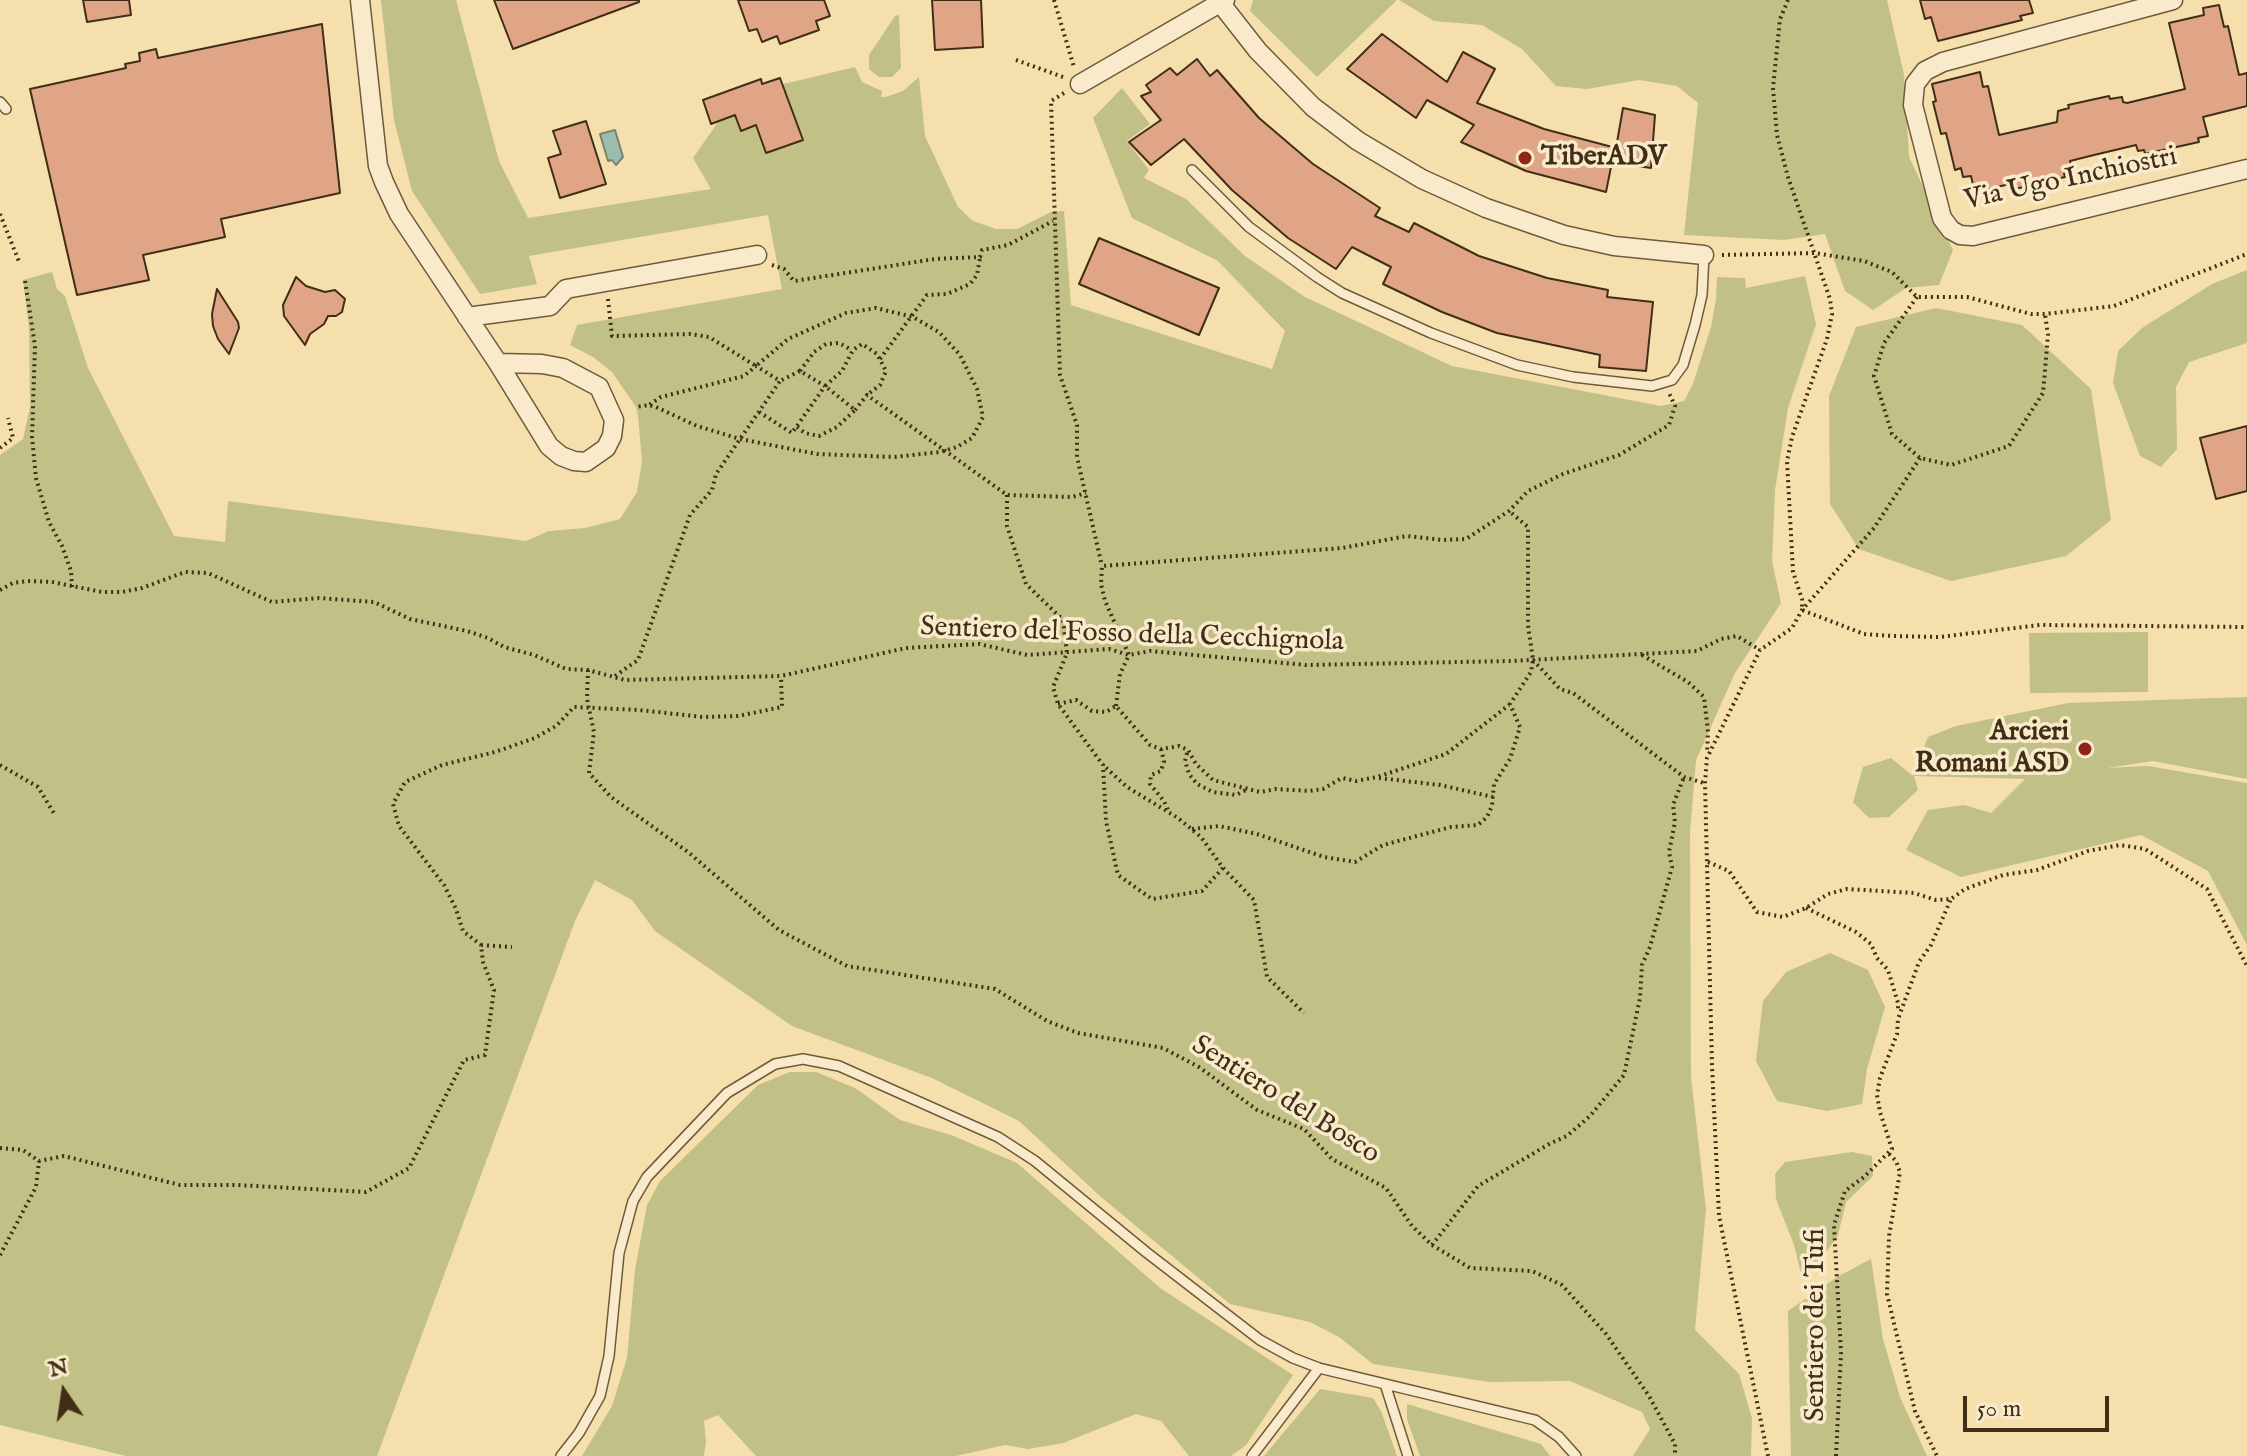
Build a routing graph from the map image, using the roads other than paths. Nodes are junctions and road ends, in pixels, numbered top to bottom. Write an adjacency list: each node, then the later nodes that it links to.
1 (360, 0): 9 (street)
2 (2173, 0): 5 (street, Via Ugo Inchiostri)
3 (1221, 1): 4 (street); 8 (street)
4 (1080, 84)
5 (2247, 169)
6 (1192, 170): 8 (lane)
7 (757, 255): 9 (street)
8 (1704, 255)
9 (467, 317): 10 (street)
10 (498, 363): 10 (street)
11 (1319, 1368): 12 (lane); 13 (lane); 14 (lane)
12 (1385, 1384): 15 (lane); 16 (lane)
13 (561, 1456)
14 (1252, 1456)
15 (1408, 1456)
16 (1576, 1456)

